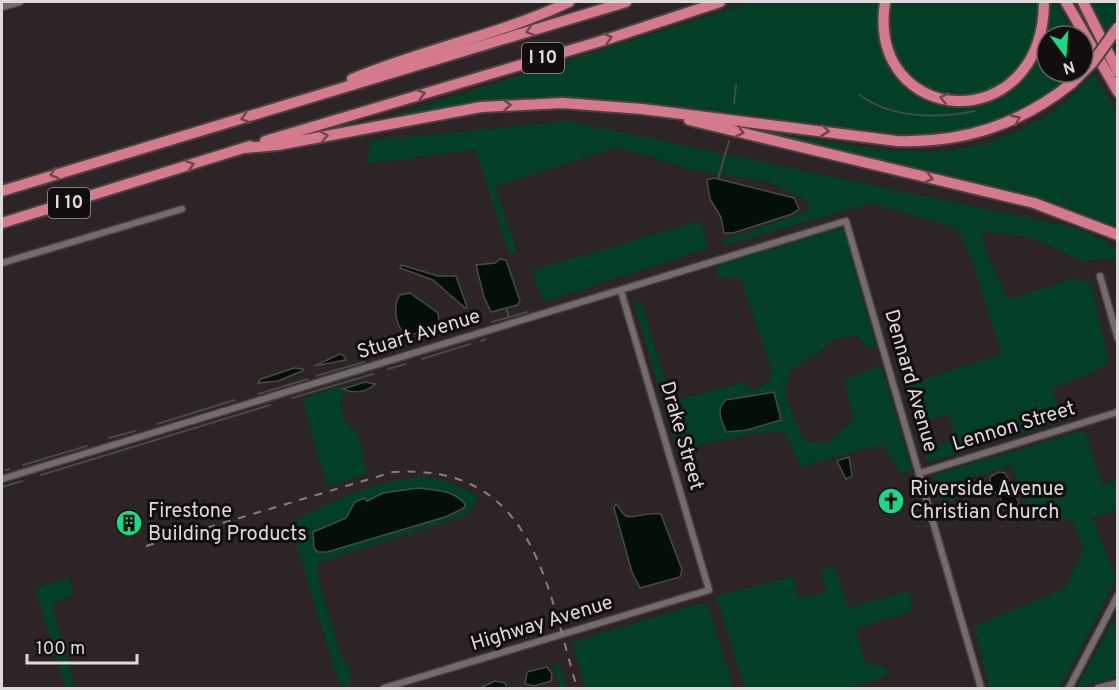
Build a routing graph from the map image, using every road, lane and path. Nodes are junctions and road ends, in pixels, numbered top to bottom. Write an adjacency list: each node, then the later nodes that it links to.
1 (20, 2): 9 (street)
2 (569, 2): 13 (highway)
3 (626, 2): 13 (highway, I 10, one-way to 13)
4 (720, 2): 15 (highway, I 10, one-way to 4)
5 (885, 2): 6 (highway, one-way to 5)
6 (1044, 2)
7 (1066, 2): 12 (highway)
8 (1083, 2): 11 (highway)
9 (2, 7)
10 (1118, 27): 14 (highway, one-way to 10, bridge)
11 (1118, 72)
12 (1118, 92)
13 (301, 101): 16 (highway, I 10, one-way to 16)
14 (642, 109): 15 (highway, one-way to 14); 20 (highway, one-way to 20)
15 (245, 147): 19 (highway, I 10, one-way to 15)
16 (2, 191)
17 (182, 209): 21 (street)
18 (846, 221): 23 (street, Stuart Avenue); 26 (street, Dennard Avenue)
19 (2, 223)
20 (1118, 235)
21 (2, 263)
22 (1100, 276): 24 (street)
23 (621, 291): 27 (street, Stuart Avenue); 28 (street, Drake Street)
24 (1118, 339)
25 (1118, 412): 26 (street, Lennon Street)
26 (920, 473): 32 (street, Dennard Avenue)
27 (2, 479)
28 (709, 590): 31 (street, Highway Avenue)
29 (1118, 595): 33 (street)
30 (1118, 683): 34 (street)
31 (384, 688)
32 (981, 688)
33 (1069, 688)
34 (1098, 688)

